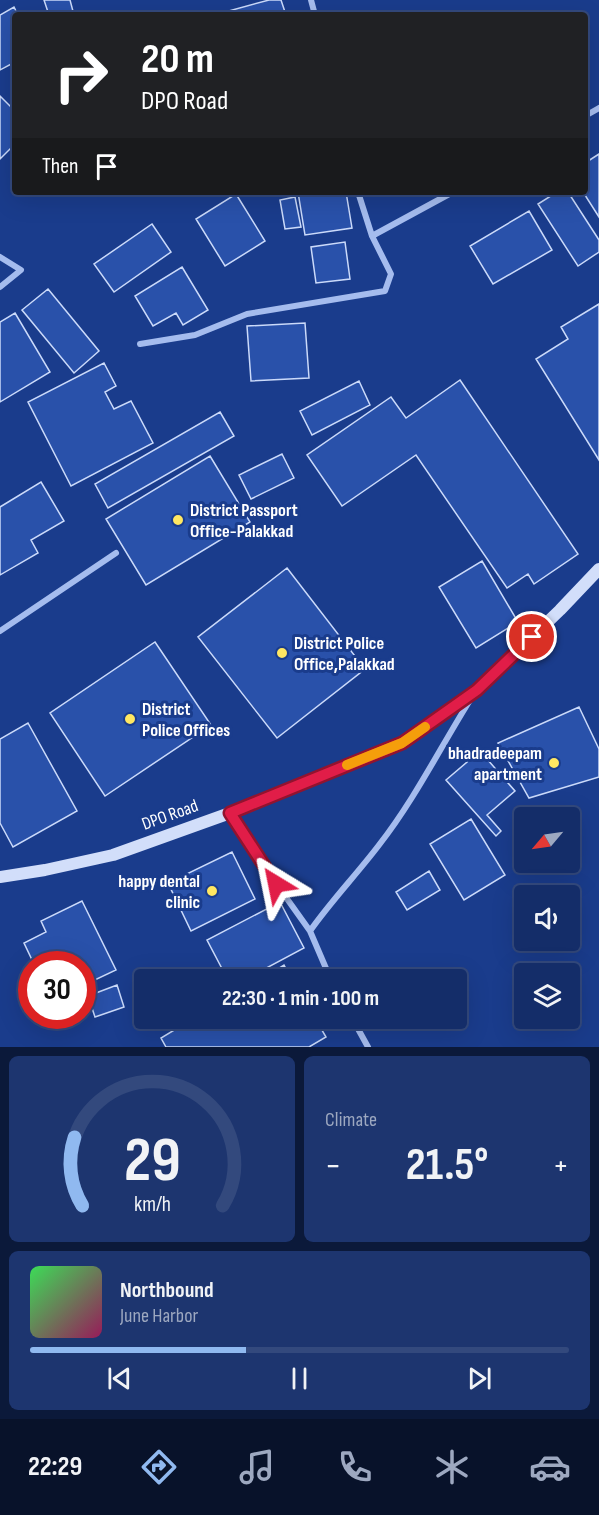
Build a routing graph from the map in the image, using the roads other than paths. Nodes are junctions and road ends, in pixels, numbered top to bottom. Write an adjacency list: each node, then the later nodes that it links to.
1 (359, 195): 3 (street)
2 (447, 195): 3 (street)
3 (372, 236): 6 (street)
4 (0, 257): 5 (street)
5 (0, 287)
6 (140, 344)
7 (116, 554): 9 (street)
8 (599, 569): 10 (street, DPO Road)
9 (0, 631)
10 (477, 690): 11 (street, DPO Road); 13 (street)
11 (230, 813): 12 (street, DPO Road); 13 (street)
12 (0, 877)
13 (310, 931): 14 (street)
14 (326, 969)
15 (358, 1029): 16 (street)
16 (368, 1047)

